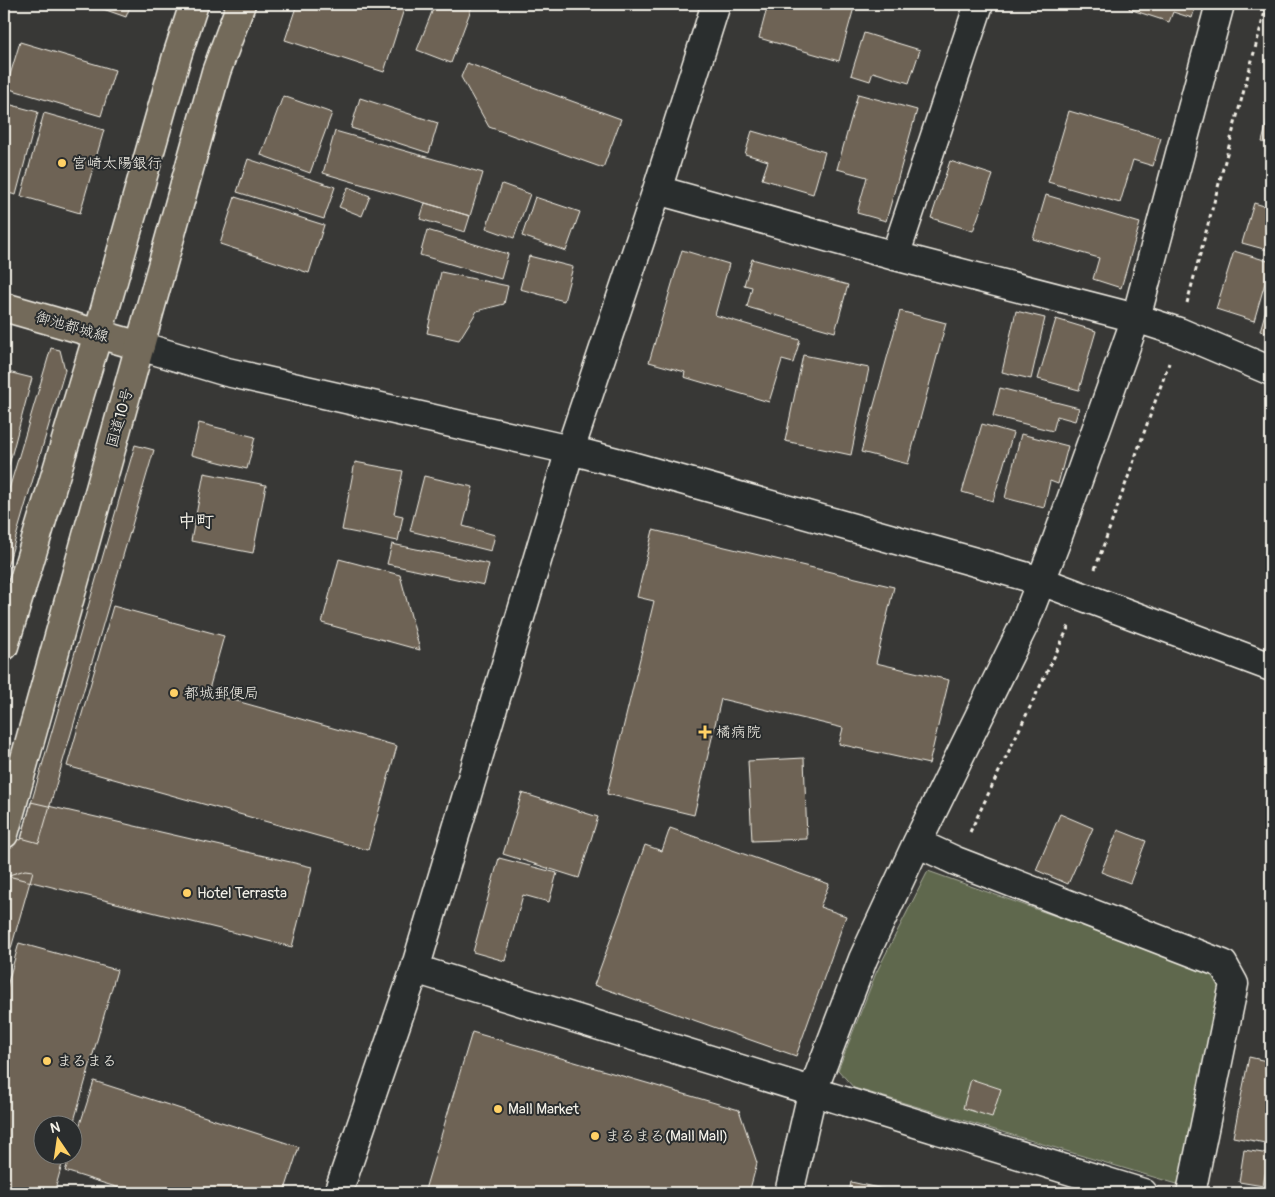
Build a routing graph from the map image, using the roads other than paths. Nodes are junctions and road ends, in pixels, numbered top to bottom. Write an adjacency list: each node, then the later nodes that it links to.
1 (194, 4): 10 (main road)
2 (240, 4): 11 (main road, 国道10号)
3 (716, 4): 6 (street)
4 (980, 4): 7 (street)
5 (1220, 4): 9 (street)
6 (657, 190): 7 (street); 13 (street)
7 (895, 256): 9 (street)
8 (4, 307): 10 (main road, 御池都城線)
9 (1136, 318): 12 (street); 14 (street)
10 (98, 334): 11 (main road, 御池都城線); 15 (main road)
11 (140, 346): 13 (street); 17 (main road, 国道10号)
12 (1271, 371)
13 (570, 450): 14 (street); 19 (street)
14 (1041, 581): 16 (street); 18 (street)
15 (4, 646)
16 (1271, 667)
17 (4, 834)
18 (917, 843): 20 (street); 24 (street)
19 (415, 969): 20 (street); 21 (street)
20 (812, 1093): 22 (street); 23 (street)
21 (338, 1193)
22 (789, 1193)
23 (1143, 1193)
24 (1191, 1193)

